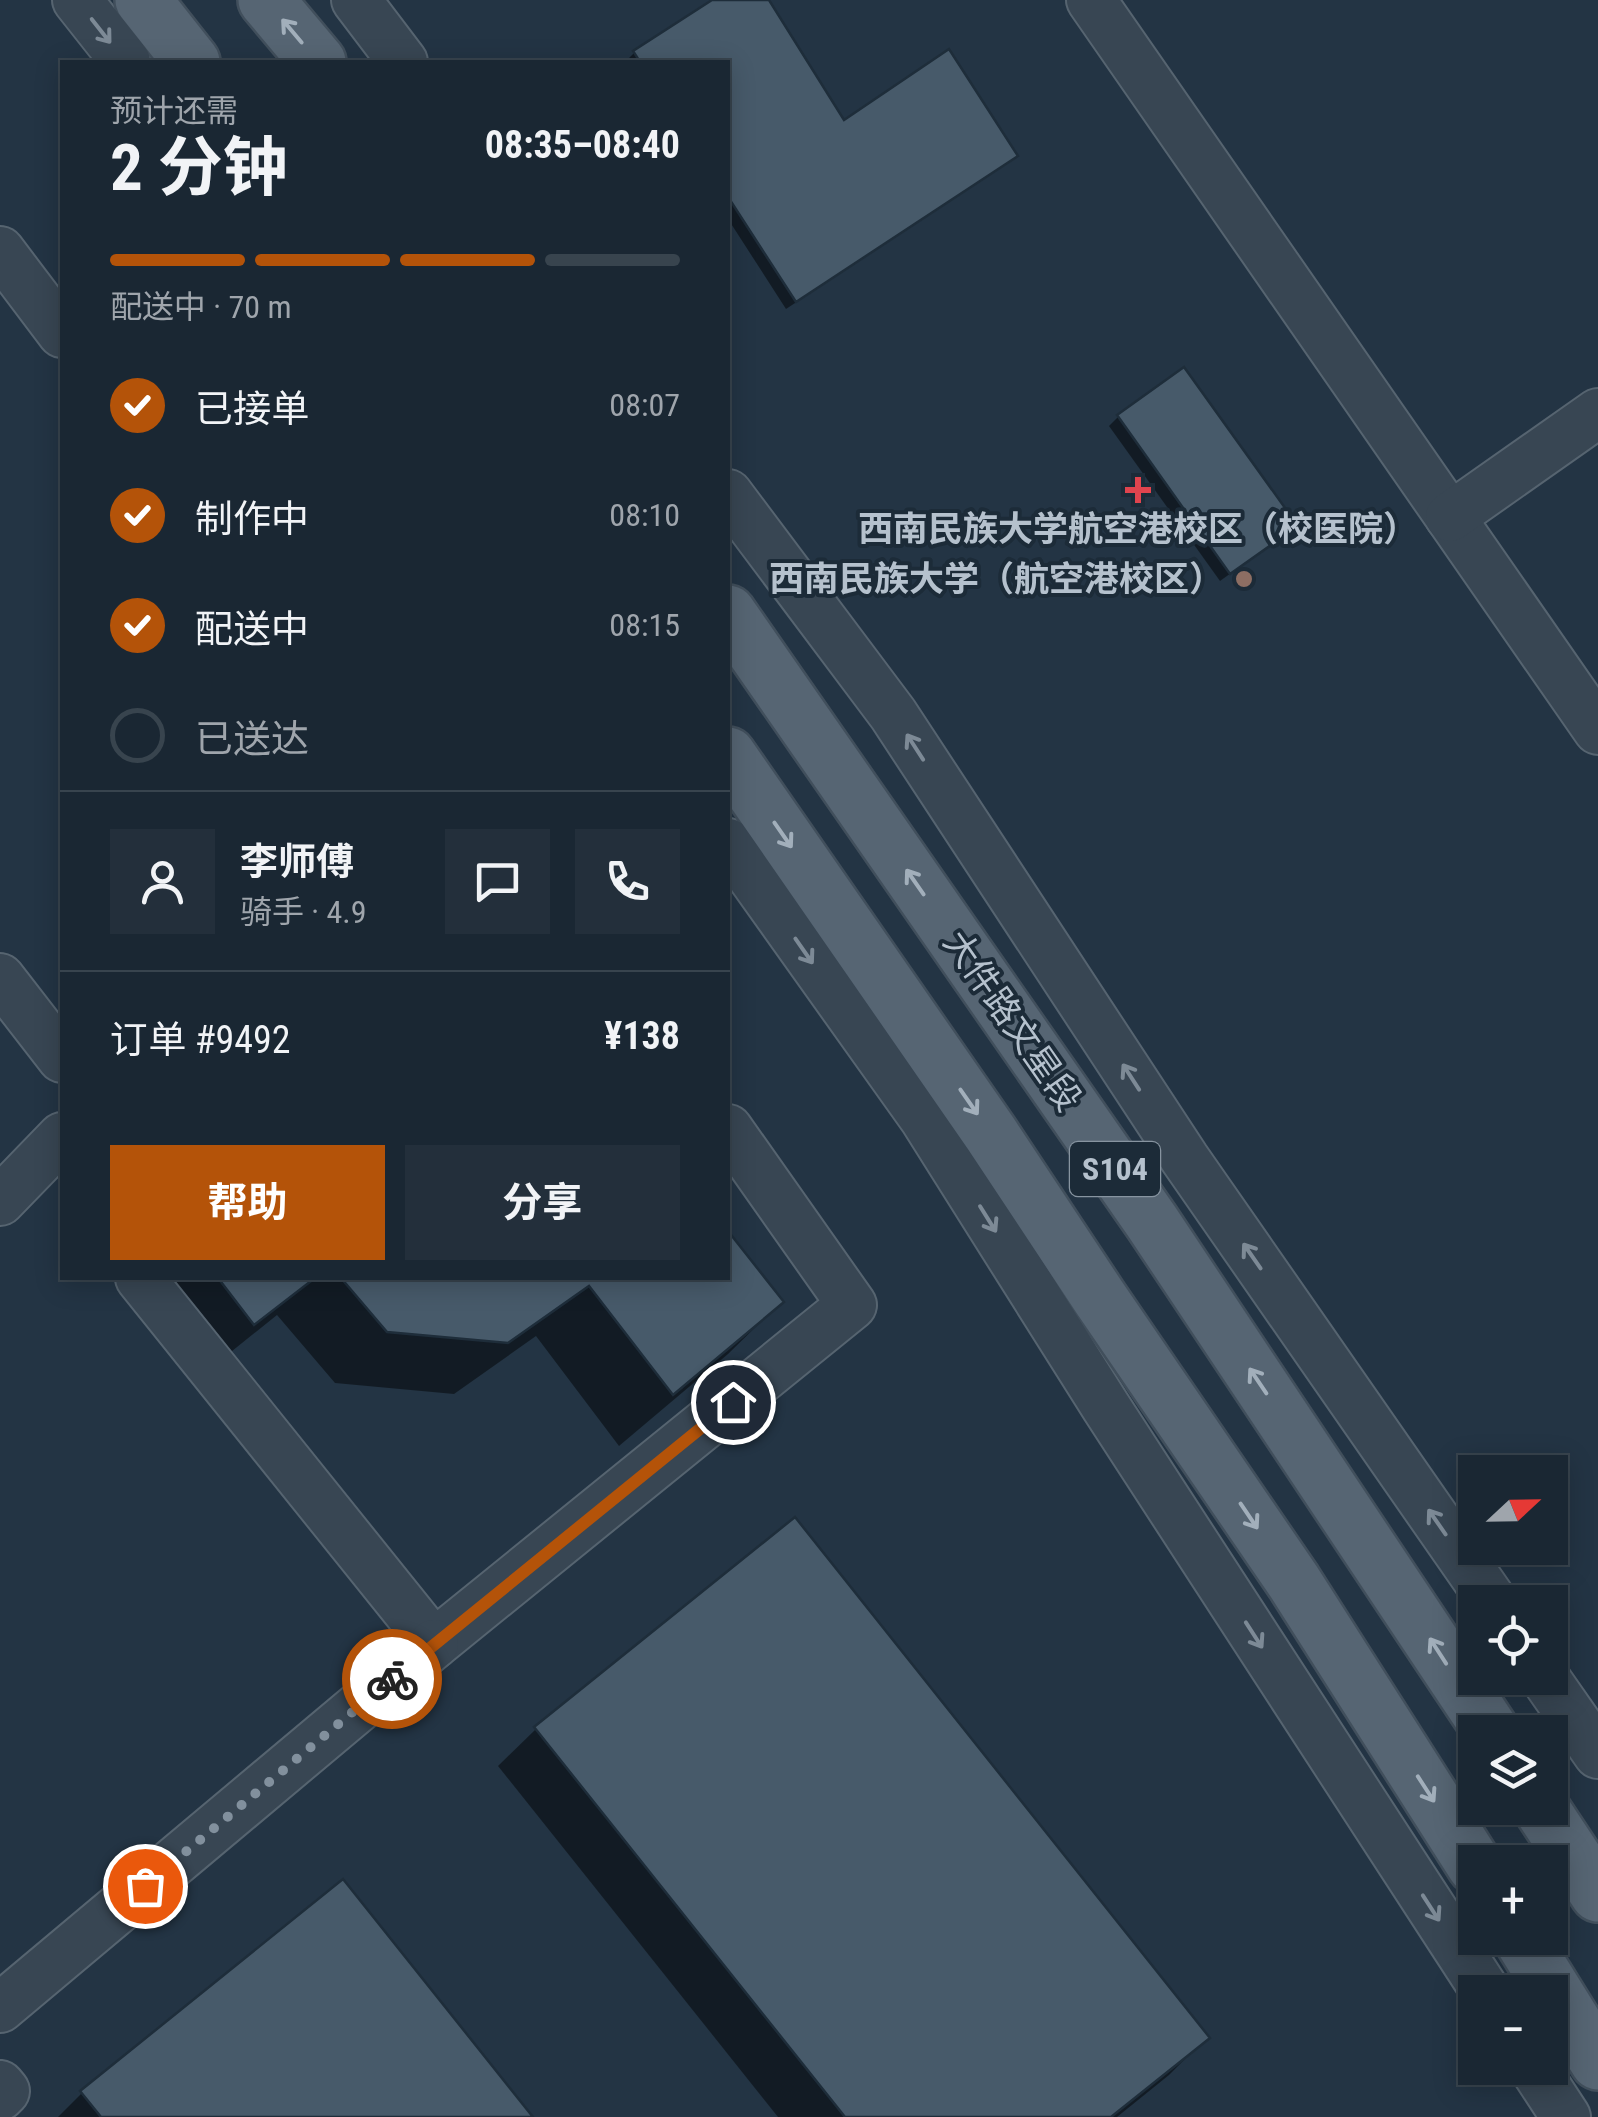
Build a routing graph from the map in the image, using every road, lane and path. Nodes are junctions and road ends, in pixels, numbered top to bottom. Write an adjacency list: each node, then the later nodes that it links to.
1 (76, 0): 6 (street, one-way to 6)
2 (144, 0): 7 (main road)
3 (266, 0): 8 (main road, one-way to 3)
4 (356, 0): 9 (street)
5 (1091, 0): 14 (street)
6 (124, 60)
7 (190, 60)
8 (316, 60)
9 (401, 60)
10 (0, 251): 11 (street)
11 (60, 330)
12 (1598, 413): 14 (street)
13 (730, 497): 25 (street, one-way to 13)
14 (1450, 517): 16 (street)
15 (730, 615): 28 (main road, 大件路文星段 / S104, one-way to 15)
16 (1598, 730)
17 (730, 758): 31 (main road, S104, one-way to 31)
18 (730, 846): 34 (street, one-way to 34)
19 (0, 978): 20 (street)
20 (60, 1055)
21 (730, 1131): 26 (street)
22 (60, 1139): 23 (street)
23 (0, 1201)
24 (142, 1280): 26 (street)
25 (1481, 1585)
26 (434, 1644): 35 (street)
27 (1557, 1695): 29 (street)
28 (1481, 1715)
29 (1598, 1754)
30 (1552, 1825): 32 (main road)
31 (1462, 1845)
32 (1598, 1894)
33 (1532, 1955): 36 (main road)
34 (1475, 1975)
35 (0, 2008)
36 (1598, 2062)
37 (0, 2085): 39 (street)
38 (1545, 2085): 40 (street)
39 (0, 2096)
40 (1566, 2117)

